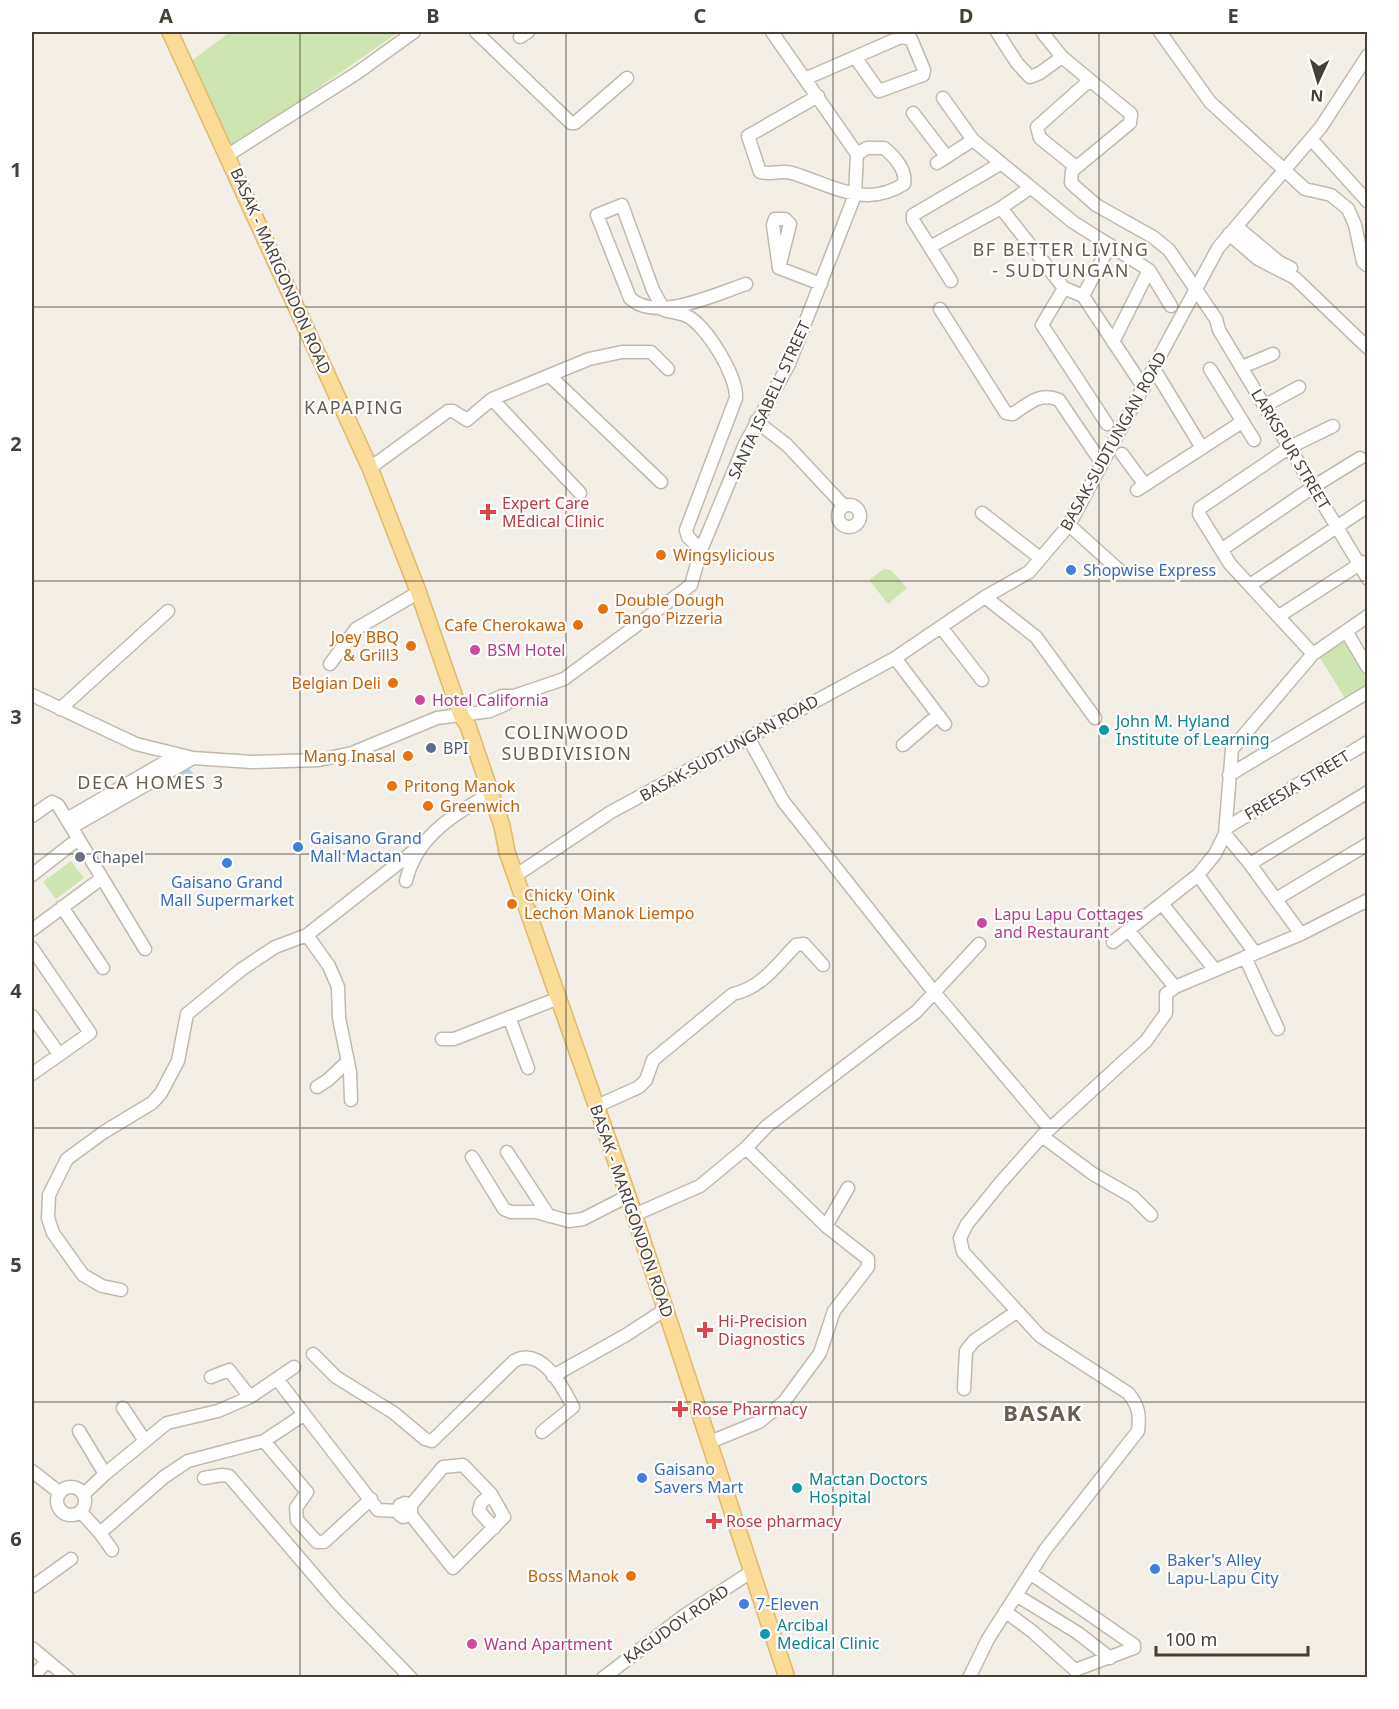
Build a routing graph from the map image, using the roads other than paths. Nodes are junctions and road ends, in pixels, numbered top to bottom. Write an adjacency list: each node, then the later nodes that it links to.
1 (170, 32): 20 (main road, BASAK - MARIGONDON ROAD)
2 (414, 32): 20 (street)
3 (476, 32): 11 (street)
4 (772, 32): 12 (street)
5 (997, 32): 10 (street)
6 (1042, 32): 10 (street)
7 (1160, 32): 23 (street)
8 (1368, 55): 18 (street, BASAK-SUDTUNGAN ROAD)
9 (855, 57): 9 (street); 12 (street)
10 (1062, 57): 13 (street)
11 (627, 78)
12 (807, 78): 14 (street)
13 (1090, 80): 22 (street); 22 (street)
14 (818, 96): 19 (street); 25 (street)
15 (943, 98): 17 (street)
16 (913, 113): 17 (street)
17 (973, 140): 21 (street)
18 (1311, 140): 23 (street, BASAK-SUDTUNGAN ROAD); 26 (street)
19 (857, 154): 25 (street, SANTA ISABELL STREET); 25 (street)
20 (228, 155): 67 (main road, BASAK - MARIGONDON ROAD)
21 (1000, 164): 24 (street); 30 (street)
22 (1076, 167): 38 (street, LARKSPUR STREET)
23 (1285, 170): 28 (street, BASAK-SUDTUNGAN ROAD); 31 (street)
24 (1030, 188): 27 (street); 29 (street)
25 (855, 195): 36 (street, SANTA ISABELL STREET)
26 (1368, 202)
27 (1001, 208): 30 (street); 37 (street)
28 (1233, 230): 38 (street, BASAK-SUDTUNGAN ROAD); 43 (street)
29 (1110, 245): 33 (street); 39 (street)
30 (930, 248): 34 (street)
31 (1368, 266)
32 (779, 267): 36 (street)
33 (1149, 270): 40 (street); 45 (street)
34 (951, 281)
35 (746, 284): 42 (street)
36 (821, 284): 57 (street, SANTA ISABELL STREET)
37 (1064, 288): 39 (street); 59 (street)
38 (1195, 291): 48 (street, LARKSPUR STREET); 50 (street, BASAK-SUDTUNGAN ROAD)
39 (1083, 296): 45 (street)
40 (1171, 306)
41 (940, 309): 66 (street)
42 (664, 310): 42 (street); 76 (street)
43 (1346, 320): 44 (street); 46 (street)
44 (1368, 337)
45 (1113, 342): 54 (street)
46 (1368, 348)
47 (1273, 354): 48 (street)
48 (1245, 366): 56 (street, LARKSPUR STREET)
49 (668, 369): 52 (street)
50 (1154, 369): 54 (street, BASAK-SUDTUNGAN ROAD); 63 (street)
51 (1210, 369): 58 (street)
52 (551, 377): 55 (street); 68 (street)
53 (1299, 387): 56 (street)
54 (1144, 388): 66 (street, BASAK-SUDTUNGAN ROAD)
55 (492, 399): 67 (street); 70 (street)
56 (1268, 404): 62 (street, LARKSPUR STREET)
57 (756, 421): 71 (street); 76 (street, SANTA ISABELL STREET)
58 (1242, 422): 61 (street); 63 (street)
59 (1107, 424)
60 (1333, 426): 62 (street)
61 (1254, 440)
62 (1293, 446): 69 (street, LARKSPUR STREET); 77 (street)
63 (1202, 448): 64 (street)
64 (1122, 454)
65 (1360, 458): 69 (street)
66 (1101, 462): 75 (street, BASAK-SUDTUNGAN ROAD)
67 (370, 468): 83 (main road, BASAK - MARIGONDON ROAD)
68 (662, 482)
69 (1315, 485): 74 (street, LARKSPUR STREET); 77 (street)
70 (580, 493)
71 (844, 506)
72 (1368, 506): 74 (street)
73 (981, 513): 78 (street)
74 (1338, 524): 79 (street, LARKSPUR STREET); 82 (street)
75 (1069, 525): 78 (street, BASAK-SUDTUNGAN ROAD); 80 (street)
76 (701, 550): 98 (street, SANTA ISABELL STREET)
77 (1221, 550): 82 (street)
78 (1040, 558): 84 (street, BASAK-SUDTUNGAN ROAD)
79 (1363, 566): 81 (street, LARKSPUR STREET); 86 (street)
80 (1119, 570)
81 (1368, 579)
82 (1250, 585): 86 (street)
83 (419, 592): 92 (street); 98 (main road, BASAK - MARIGONDON ROAD)
84 (985, 597): 88 (street, BASAK-SUDTUNGAN ROAD); 99 (street)
85 (168, 611): 97 (street)
86 (1279, 616): 90 (street)
87 (1368, 616): 89 (street)
88 (941, 627): 91 (street, BASAK-SUDTUNGAN ROAD); 94 (street)
89 (1346, 631): 90 (street); 93 (street)
90 (1313, 654): 105 (street)
91 (895, 658): 100 (street, BASAK-SUDTUNGAN ROAD); 102 (street)
92 (330, 664)
93 (1368, 668)
94 (982, 680)
95 (1368, 692): 105 (street)
96 (32, 695): 97 (street, SANTA ISABELL STREET)
97 (60, 709): 103 (street, SANTA ISABELL STREET)
98 (461, 715): 104 (street, SANTA ISABELL STREET); 107 (main road, BASAK - MARIGONDON ROAD); 114 (main road, BASAK - MARIGONDON ROAD)
99 (1095, 718)
100 (748, 737): 118 (street, BASAK-SUDTUNGAN ROAD); 138 (street)
101 (1368, 742): 110 (street, FREESIA STREET)
102 (903, 745)
103 (177, 755): 104 (street, SANTA ISABELL STREET); 109 (street)
104 (193, 758): 109 (street)
105 (1229, 776): 110 (street)
106 (1368, 792): 115 (street)
107 (483, 798): 113 (street); 114 (main road, BASAK - MARIGONDON ROAD)
108 (32, 816): 109 (street)
109 (70, 823): 111 (street)
110 (1225, 831): 115 (street); 117 (street)
111 (78, 839): 116 (street); 119 (street)
112 (1368, 844): 121 (street)
113 (419, 847): 120 (street); 128 (street)
114 (507, 852): 118 (main road, BASAK - MARIGONDON ROAD)
115 (1250, 864): 121 (street)
116 (32, 874)
117 (1198, 875): 123 (street); 133 (street)
118 (515, 876): 139 (main road, BASAK - MARIGONDON ROAD)
119 (102, 879): 124 (street); 132 (street)
120 (406, 881)
121 (1276, 899): 127 (street)
122 (1368, 900): 127 (street)
123 (1163, 905): 126 (street); 136 (street)
124 (62, 907): 125 (street); 135 (street)
125 (32, 930)
126 (1128, 930): 129 (street); 137 (street)
127 (1301, 934): 133 (street)
128 (307, 935): 145 (street); 161 (street)
129 (1113, 942)
130 (979, 944): 138 (street)
131 (32, 948): 144 (street)
132 (145, 949)
133 (1250, 955): 136 (street); 142 (street)
134 (823, 965): 150 (street)
135 (103, 968)
136 (1215, 970): 137 (street)
137 (1171, 991): 151 (street)
138 (934, 992): 151 (street); 152 (street)
139 (559, 998): 141 (street); 150 (main road, BASAK - MARIGONDON ROAD)
140 (32, 1016): 144 (street)
141 (509, 1017): 143 (street); 146 (street)
142 (1278, 1029)
143 (442, 1039)
144 (59, 1054): 147 (street)
145 (348, 1062): 148 (street); 149 (street)
146 (528, 1068)
147 (32, 1074)
148 (316, 1087)
149 (351, 1100)
150 (597, 1106): 156 (main road, BASAK - MARIGONDON ROAD)
151 (1046, 1133): 158 (street); 163 (street)
152 (746, 1148): 157 (street); 160 (street)
153 (507, 1152): 159 (street)
154 (472, 1157): 159 (street)
155 (848, 1188): 160 (street)
156 (628, 1196): 157 (main road, BASAK - MARIGONDON ROAD); 159 (street)
157 (634, 1215): 162 (main road, BASAK - MARIGONDON ROAD)
158 (1151, 1215)
159 (549, 1216)
160 (826, 1226): 177 (street)
161 (121, 1290)
162 (666, 1309): 166 (street); 177 (main road, BASAK - MARIGONDON ROAD)
163 (1016, 1312): 169 (street); 192 (street)
164 (313, 1354): 166 (street)
165 (294, 1367): 168 (street)
166 (553, 1376): 174 (street)
167 (211, 1377): 170 (street)
168 (277, 1379): 170 (street); 172 (street)
169 (964, 1389)
170 (250, 1397): 175 (street)
171 (123, 1408): 175 (street)
172 (303, 1415): 176 (street); 184 (street)
173 (79, 1431): 179 (street)
174 (542, 1432)
175 (145, 1441): 179 (street)
176 (264, 1441): 184 (street); 188 (street)
177 (710, 1442): 191 (main road, BASAK - MARIGONDON ROAD)
178 (32, 1472): 181 (street)
179 (105, 1474): 182 (street)
180 (204, 1478): 201 (street)
181 (60, 1493): 182 (street); 186 (street)
182 (84, 1494): 186 (street)
183 (491, 1494): 185 (street); 187 (street); 187 (street)
184 (371, 1499): 185 (street)
185 (411, 1510): 187 (street)
186 (81, 1512): 188 (street)
187 (494, 1528)
188 (100, 1533): 189 (street)
189 (112, 1550)
190 (71, 1559): 193 (street)
191 (751, 1572): 202 (street, KAGUDOY ROAD); 203 (main road, BASAK - MARIGONDON ROAD)
192 (1030, 1573): 194 (street); 197 (street)
193 (32, 1587)
194 (1016, 1595): 195 (street); 197 (street)
195 (1006, 1612): 197 (street); 204 (street)
196 (32, 1648): 198 (street)
197 (1110, 1658)
198 (48, 1661): 199 (street); 200 (street)
199 (32, 1677)
200 (68, 1677)
201 (411, 1677)
202 (603, 1677)
203 (787, 1677)
204 (969, 1677)

